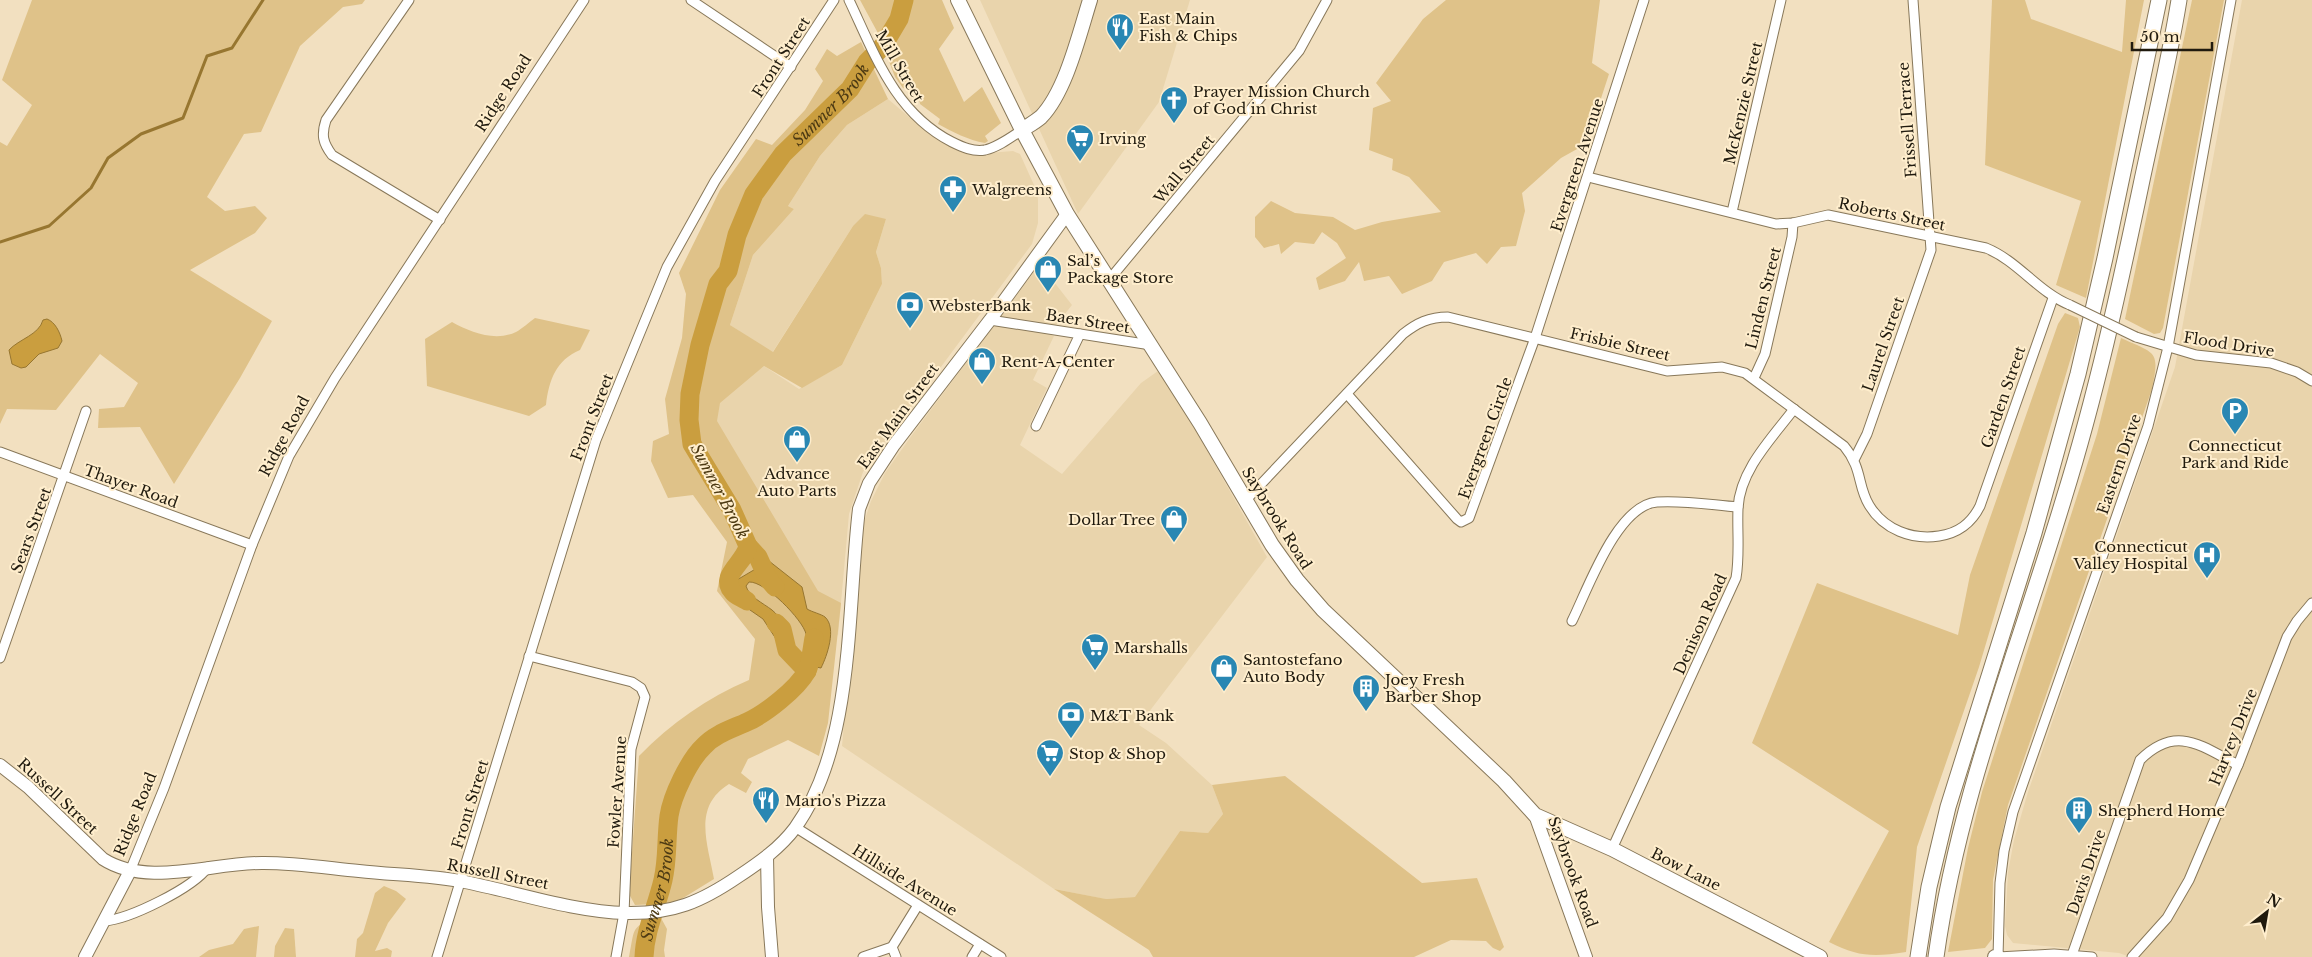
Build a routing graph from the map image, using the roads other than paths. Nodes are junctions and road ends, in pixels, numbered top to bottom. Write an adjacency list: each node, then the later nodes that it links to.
1 (409, 0): 20 (street)
2 (584, 0): 20 (street, Ridge Road)
3 (691, 0): 15 (street)
4 (834, 0): 15 (street, Front Street)
5 (849, 0): 16 (street, Mill Street)
6 (958, 0): 16 (main road)
7 (1090, 0): 16 (main road)
8 (1328, 0): 23 (street, Wall Street)
9 (1644, 0): 17 (street, Evergreen Avenue)
10 (1781, 0): 18 (street, McKenzie Street)
11 (1913, 0): 22 (street, Frissell Terrace)
12 (2159, 0): 72 (highway)
13 (2179, 0): 73 (highway)
14 (2231, 0): 29 (street, Eastern Drive)
15 (791, 67): 45 (street, Front Street)
16 (1022, 130): 19 (main road)
17 (1588, 177): 18 (street, Roberts Street); 27 (street, Evergreen Avenue)
18 (1732, 212): 21 (street, Roberts Street)
19 (1067, 214): 23 (main road, Saybrook Road); 25 (main road, East Main Street)
20 (440, 220): 42 (street, Ridge Road)
21 (1793, 223): 22 (street, Roberts Street); 30 (street, Linden Street)
22 (1931, 237): 24 (street, Roberts Street); 37 (street, Laurel Street)
23 (1109, 280): 28 (main road, Saybrook Road)
24 (2053, 298): 29 (street, Roberts Street, bridge); 40 (street, Garden Street)
25 (990, 320): 26 (street, Baer Street); 50 (main road, East Main Street)
26 (1080, 334): 28 (street, Baer Street); 35 (street)
27 (1535, 338): 30 (street, Frisbie Street); 32 (street, Frisbie Street); 32 (street, Evergreen Circle)
28 (1151, 345): 39 (main road, Saybrook Road)
29 (2168, 347): 31 (street, Flood Drive); 75 (street, Eastern Drive)
30 (1754, 378): 33 (street, Frisbie Street)
31 (2312, 381)
32 (1347, 394): 39 (street, Frisbie Street)
33 (1794, 409): 37 (street, Frisbie Street); 41 (street, Denison Road)
34 (86, 410): 38 (street, Sears Street)
35 (1036, 426)
36 (0, 452): 38 (street, Thayer Road)
37 (1855, 458): 40 (street, Frisbie Street)
38 (65, 476): 42 (street, Thayer Road); 46 (street, Sears Street)
39 (1245, 501): 49 (main road, Saybrook Road)
40 (1980, 506)
41 (1738, 507): 44 (street); 51 (street, Denison Road)
42 (252, 545): 54 (street, Ridge Road)
43 (2312, 603): 48 (street, Harvey Drive)
44 (1572, 621)
45 (529, 656): 55 (street, Front Street); 57 (street, Fowler Avenue)
46 (0, 658)
47 (0, 765): 54 (main road, Russell Street)
48 (2238, 765): 61 (street, Davis Drive); 77 (street, Harvey Drive)
49 (1535, 815): 51 (main road, Bow Lane); 70 (main road, Saybrook Road)
50 (795, 827): 52 (main road, East Main Street); 56 (street, Hillside Avenue)
51 (1612, 849): 71 (main road, Bow Lane)
52 (767, 857): 57 (main road, Russell Street); 65 (main road)
53 (208, 867): 54 (main road, Russell Street); 55 (main road, Russell Street); 58 (street)
54 (130, 871): 58 (main road, Ridge Road)
55 (461, 881): 57 (main road, Russell Street); 63 (street, Front Street)
56 (918, 905): 59 (street, Hillside Avenue); 60 (street)
57 (624, 913): 64 (street, Fowler Avenue)
58 (104, 921): 62 (main road, Ridge Road)
59 (980, 944): 68 (street); 69 (street, Hillside Avenue)
60 (892, 946): 66 (street); 67 (street)
61 (2072, 955): 75 (street); 76 (street)
62 (85, 957)
63 (437, 957)
64 (616, 957)
65 (772, 957)
66 (863, 957)
67 (896, 957)
68 (972, 957)
69 (1000, 957)
70 (1586, 957)
71 (1820, 957)
72 (1918, 957)
73 (1936, 957)
74 (1995, 957): 75 (main road)
75 (1998, 957)
76 (2092, 957)
77 (2132, 957)

